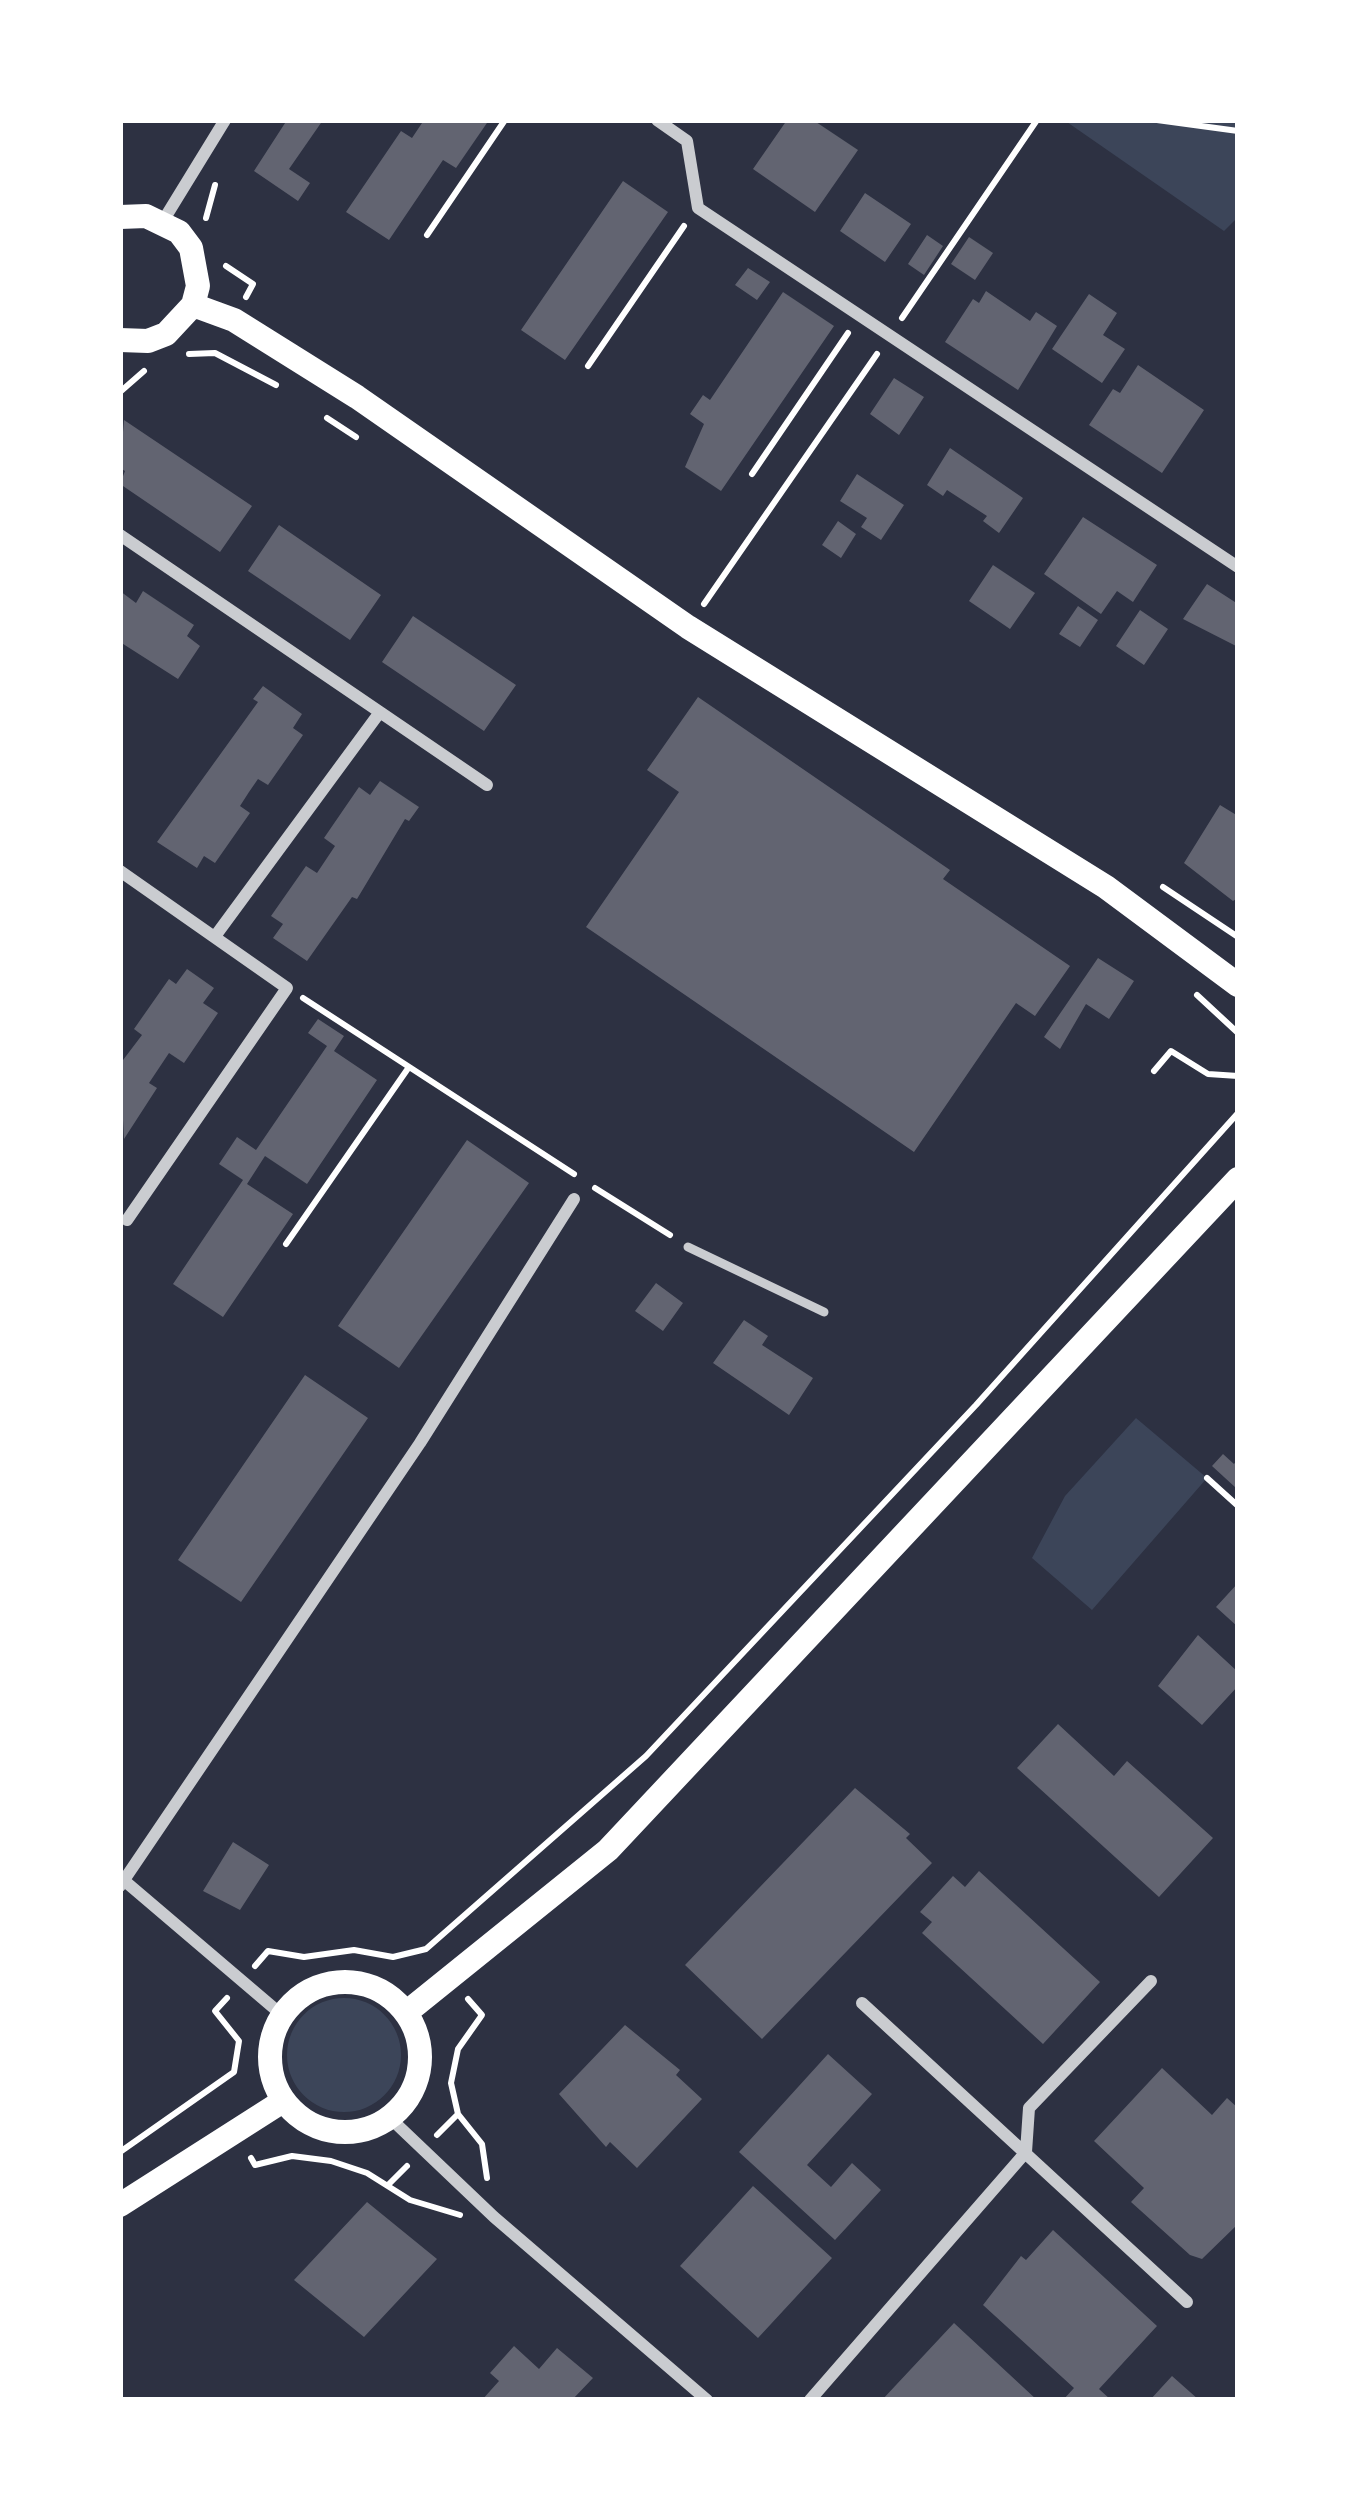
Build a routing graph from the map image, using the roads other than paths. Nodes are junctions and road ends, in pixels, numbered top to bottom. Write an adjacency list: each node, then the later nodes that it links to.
1 (225, 120): 4 (street)
2 (657, 120): 8 (street)
3 (120, 217): 4 (main road)
4 (163, 221): 5 (main road)
5 (193, 305): 6 (main road); 13 (main road)
6 (120, 340)
7 (120, 535): 9 (street)
8 (1238, 567)
9 (380, 712): 10 (street); 12 (street)
10 (488, 785)
11 (120, 871): 12 (street)
12 (216, 935): 16 (street)
13 (1238, 986)
14 (1238, 1179): 22 (main road)
15 (574, 1199): 19 (street)
16 (128, 1220)
17 (688, 1247): 18 (lane)
18 (824, 1312)
19 (121, 1881): 23 (street)
20 (1150, 1981): 26 (street)
21 (862, 2003): 26 (street)
22 (407, 2012): 23 (main road); 25 (main road)
23 (282, 2015): 24 (main road)
24 (283, 2101): 25 (main road); 27 (main road)
25 (389, 2118): 29 (street)
26 (1026, 2152): 28 (street); 30 (street)
27 (120, 2205)
28 (1187, 2302)
29 (707, 2400)
30 (810, 2400)

